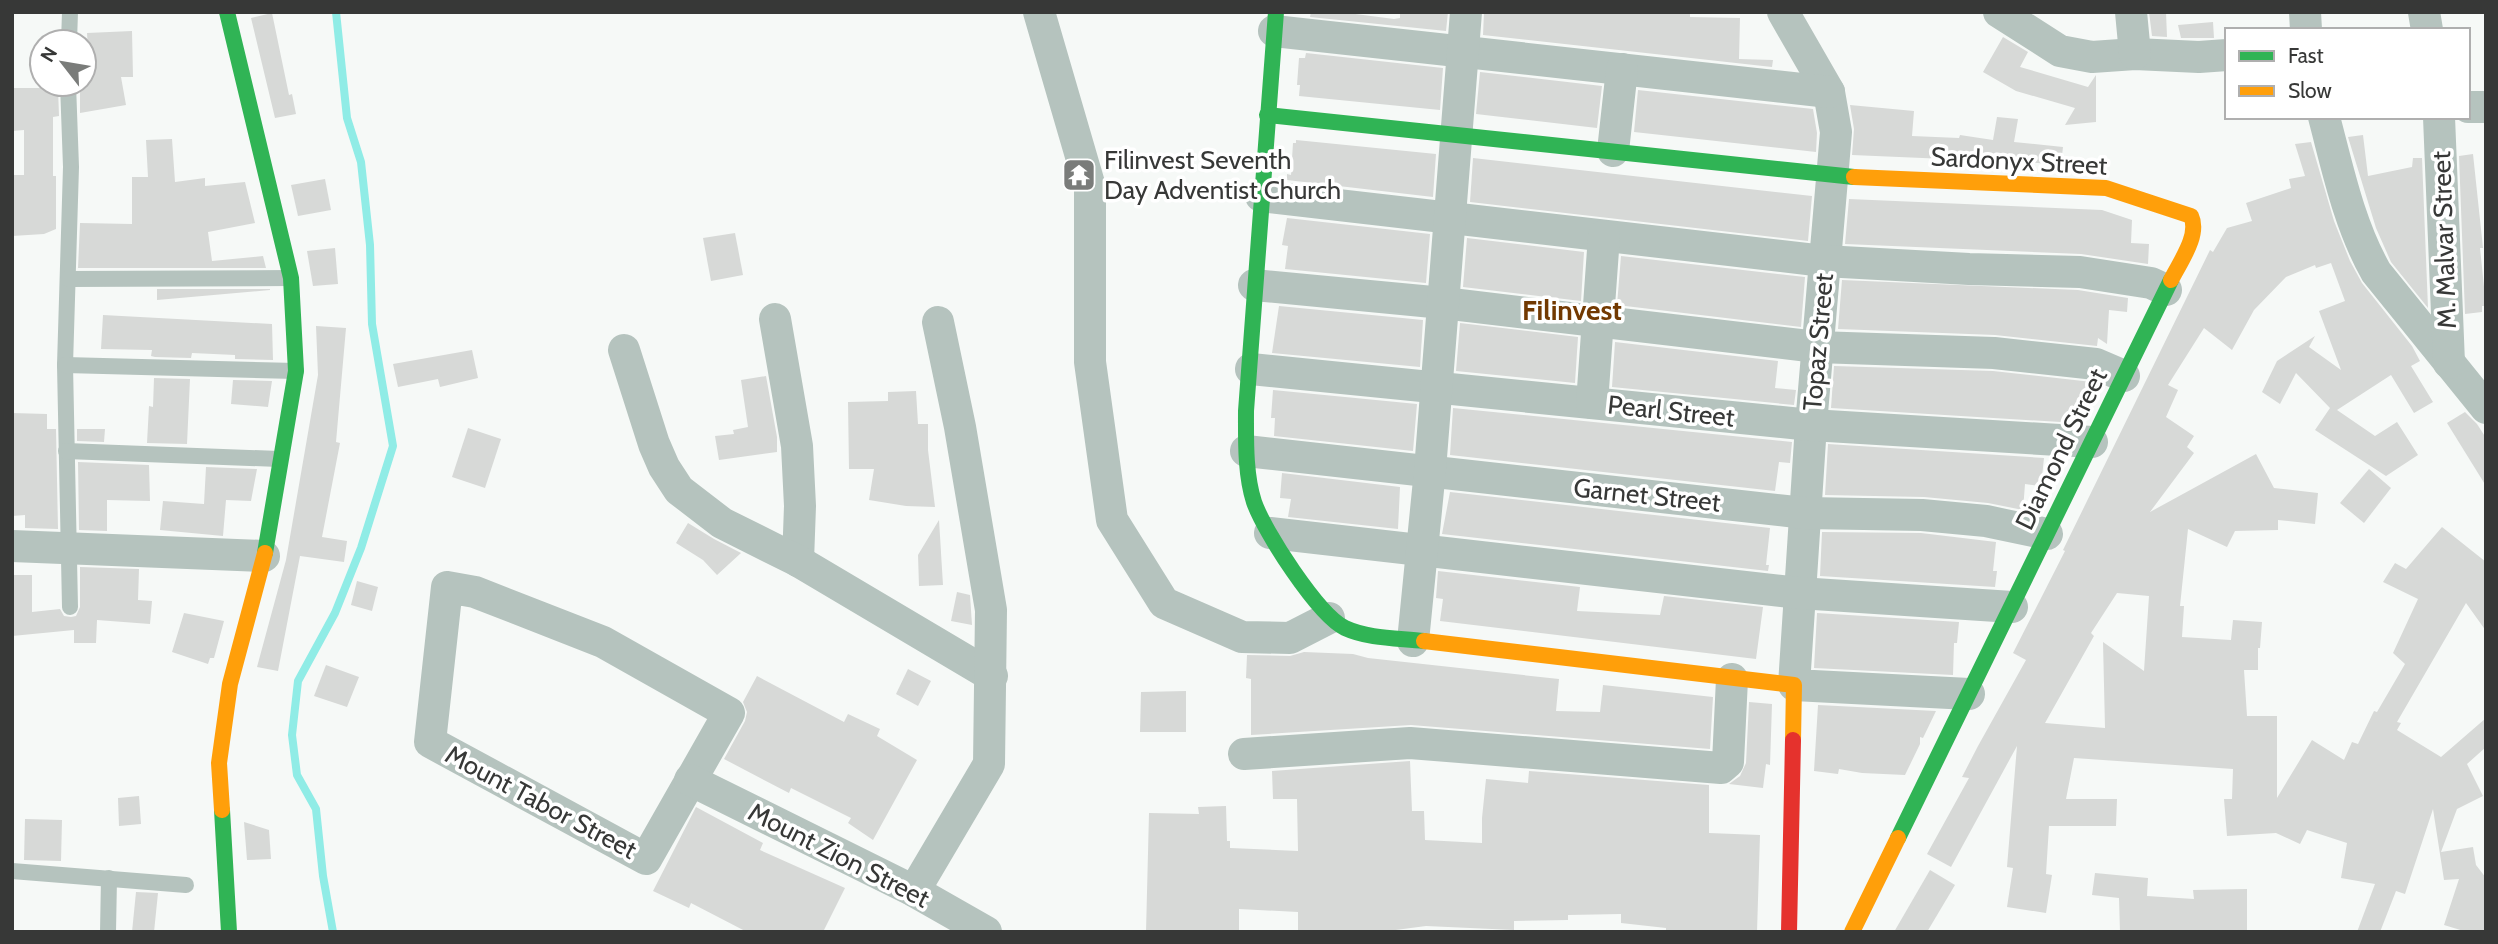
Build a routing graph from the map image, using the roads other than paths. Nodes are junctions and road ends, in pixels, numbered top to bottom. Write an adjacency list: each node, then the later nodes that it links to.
1 (227, 12): 25 (street)
2 (1039, 12): 60 (street)
3 (1466, 12): 8 (street)
4 (1783, 12): 12 (street, Topaz Street)
5 (1999, 12): 9 (street)
6 (2131, 12): 9 (street)
7 (1275, 22): 8 (street); 14 (street)
8 (1463, 52): 11 (street); 17 (street)
9 (2135, 54): 10 (street)
10 (2225, 55)
11 (1622, 69): 12 (street); 18 (street)
12 (1829, 92): 19 (street, Topaz Street)
13 (69, 98): 26 (lane)
14 (1267, 115): 17 (street, Sardonyx Street); 20 (street)
15 (2325, 119): 35 (street)
16 (2439, 119): 35 (street, M. Malvar Street)
17 (1457, 134): 18 (street, Sardonyx Street); 21 (street)
18 (1614, 151): 19 (street, Sardonyx Street)
19 (1832, 176): 22 (street, Sardonyx Street); 24 (street, Topaz Street)
20 (1261, 196): 21 (street); 27 (street)
21 (1451, 218): 23 (street); 29 (street)
22 (2195, 224): 28 (street, Diamond Street)
23 (1604, 236): 24 (street); 31 (street)
24 (1824, 261): 28 (street); 33 (street, Topaz Street)
25 (291, 278): 26 (lane); 38 (street)
26 (68, 279): 36 (lane)
27 (1254, 285): 29 (street); 37 (street)
28 (2166, 290): 39 (street, Diamond Street)
29 (1443, 303): 31 (street); 40 (street)
30 (775, 319): 56 (street)
31 (1598, 321): 33 (street); 41 (street)
32 (939, 322): 62 (street)
33 (1817, 347): 39 (street); 43 (street, Topaz Street)
34 (624, 350): 56 (street)
35 (2449, 363): 42 (street)
36 (65, 365): 38 (lane); 45 (lane)
37 (1251, 369): 40 (street, Pearl Street); 46 (street)
38 (296, 371): 47 (street)
39 (2124, 376): 44 (street, Diamond Street)
40 (1437, 388): 41 (street, Pearl Street); 48 (street)
41 (1592, 403): 43 (street, Pearl Street)
42 (2486, 408)
43 (1811, 425): 44 (street, Pearl Street); 49 (street, Topaz Street)
44 (2092, 442): 51 (street, Diamond Street)
45 (66, 451): 47 (lane); 53 (lane)
46 (1245, 451): 48 (street, Garnet Street); 50 (street)
47 (279, 458): 55 (street)
48 (1430, 470): 49 (street, Garnet Street); 54 (street)
49 (1805, 513): 51 (street, Garnet Street); 57 (street, Topaz Street)
50 (1270, 533): 54 (street); 60 (street)
51 (2047, 534): 59 (street, Diamond Street)
52 (12, 546): 53 (street)
53 (69, 548): 55 (street); 58 (lane)
54 (1421, 549): 57 (street); 61 (street)
55 (264, 556): 73 (street)
56 (798, 561): 62 (street)
57 (1798, 593): 59 (street); 64 (street, Topaz Street)
58 (70, 607)
59 (2012, 607): 65 (street, Diamond Street)
60 (1329, 618): 61 (street)
61 (1413, 641): 63 (street)
62 (992, 676): 71 (street)
63 (1732, 679): 64 (street); 66 (street)
64 (1794, 685): 65 (street); 75 (street)
65 (1969, 694): 76 (street, Diamond Street)
66 (1244, 754)
67 (690, 780): 67 (street, Mount Tabor Street); 71 (street, Mount Zion Street)
68 (12, 871): 69 (lane)
69 (109, 878): 70 (lane); 72 (lane)
70 (186, 885)
71 (914, 891): 74 (street, Mount Zion Street)
72 (108, 932)
73 (229, 932)
74 (986, 932)
75 (1789, 932)
76 (1852, 932)

